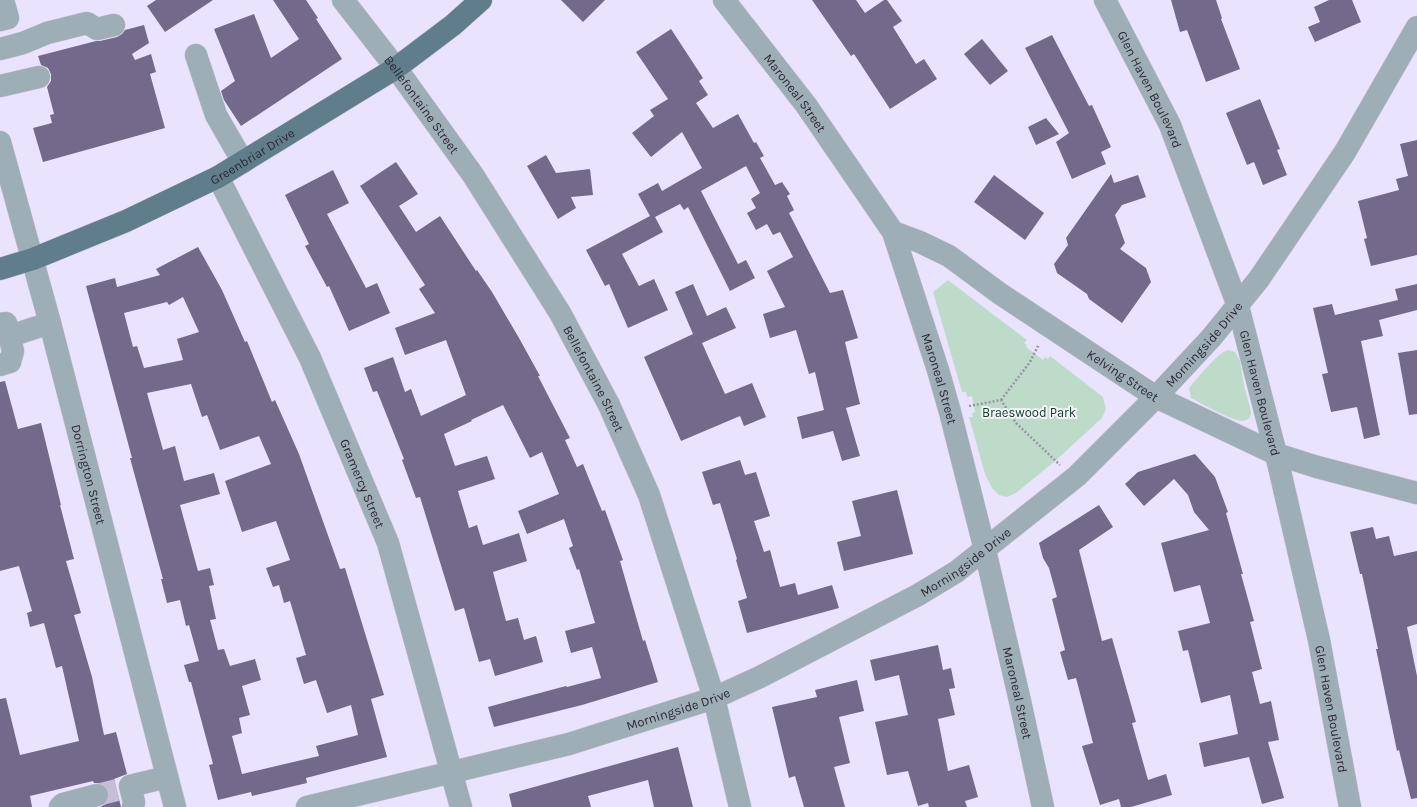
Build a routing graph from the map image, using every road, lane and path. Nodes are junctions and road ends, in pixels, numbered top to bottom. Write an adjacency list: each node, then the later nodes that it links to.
1 (3, 0): 6 (street)
2 (344, 0): 11 (street, Bellefontaine Street)
3 (481, 0): 11 (main road, Greenbriar Drive)
4 (724, 0): 18 (street, Maroneal Street)
5 (1105, 0): 21 (street, Glen Haven Boulevard)
6 (0, 20)
7 (114, 25): 9 (street)
8 (1417, 27): 21 (street, Morningside Drive)
9 (0, 49)
10 (196, 55): 15 (street)
11 (396, 68): 15 (main road, Greenbriar Drive); 32 (street, Bellefontaine Street)
12 (39, 77): 13 (street)
13 (0, 86)
14 (0, 142): 17 (street, Dorrington Street)
15 (243, 162): 16 (main road, Greenbriar Drive)
16 (218, 177): 19 (main road, Greenbriar Drive); 33 (street, Gramercy Street)
17 (8, 200): 19 (street, Dorrington Street)
18 (894, 232): 23 (street, Kelving Street); 27 (street, Maroneal Street)
19 (33, 259): 20 (main road, Greenbriar Drive); 22 (street, Dorrington Street)
20 (0, 269)
21 (1238, 306): 25 (street, Morningside Drive); 28 (street, Glen Haven Boulevard)
22 (50, 323): 24 (street); 34 (street, Dorrington Street)
23 (1050, 326): 25 (street, Kelving Street); 26 (path)
24 (5, 345)
25 (1156, 397): 28 (street, Kelving Street); 29 (street, Morningside Drive)
26 (1001, 400): 27 (path); 29 (path)
27 (950, 412): 31 (street, Maroneal Street)
28 (1276, 454): 30 (street, Kelving Street); 42 (street, Glen Haven Boulevard)
29 (1077, 476): 31 (street, Morningside Drive)
30 (1417, 493)
31 (984, 550): 32 (street, Morningside Drive); 41 (street, Maroneal Street)
32 (714, 698): 33 (street, Morningside Drive); 40 (street, Bellefontaine Street)
33 (452, 773): 38 (street, Morningside Drive); 39 (street, Gramercy Street)
34 (167, 777): 35 (street); 37 (street, Dorrington Street)
35 (119, 795): 36 (street)
36 (60, 807)
37 (175, 807)
38 (307, 807)
39 (461, 807)
40 (740, 807)
41 (1043, 807)
42 (1350, 807)

